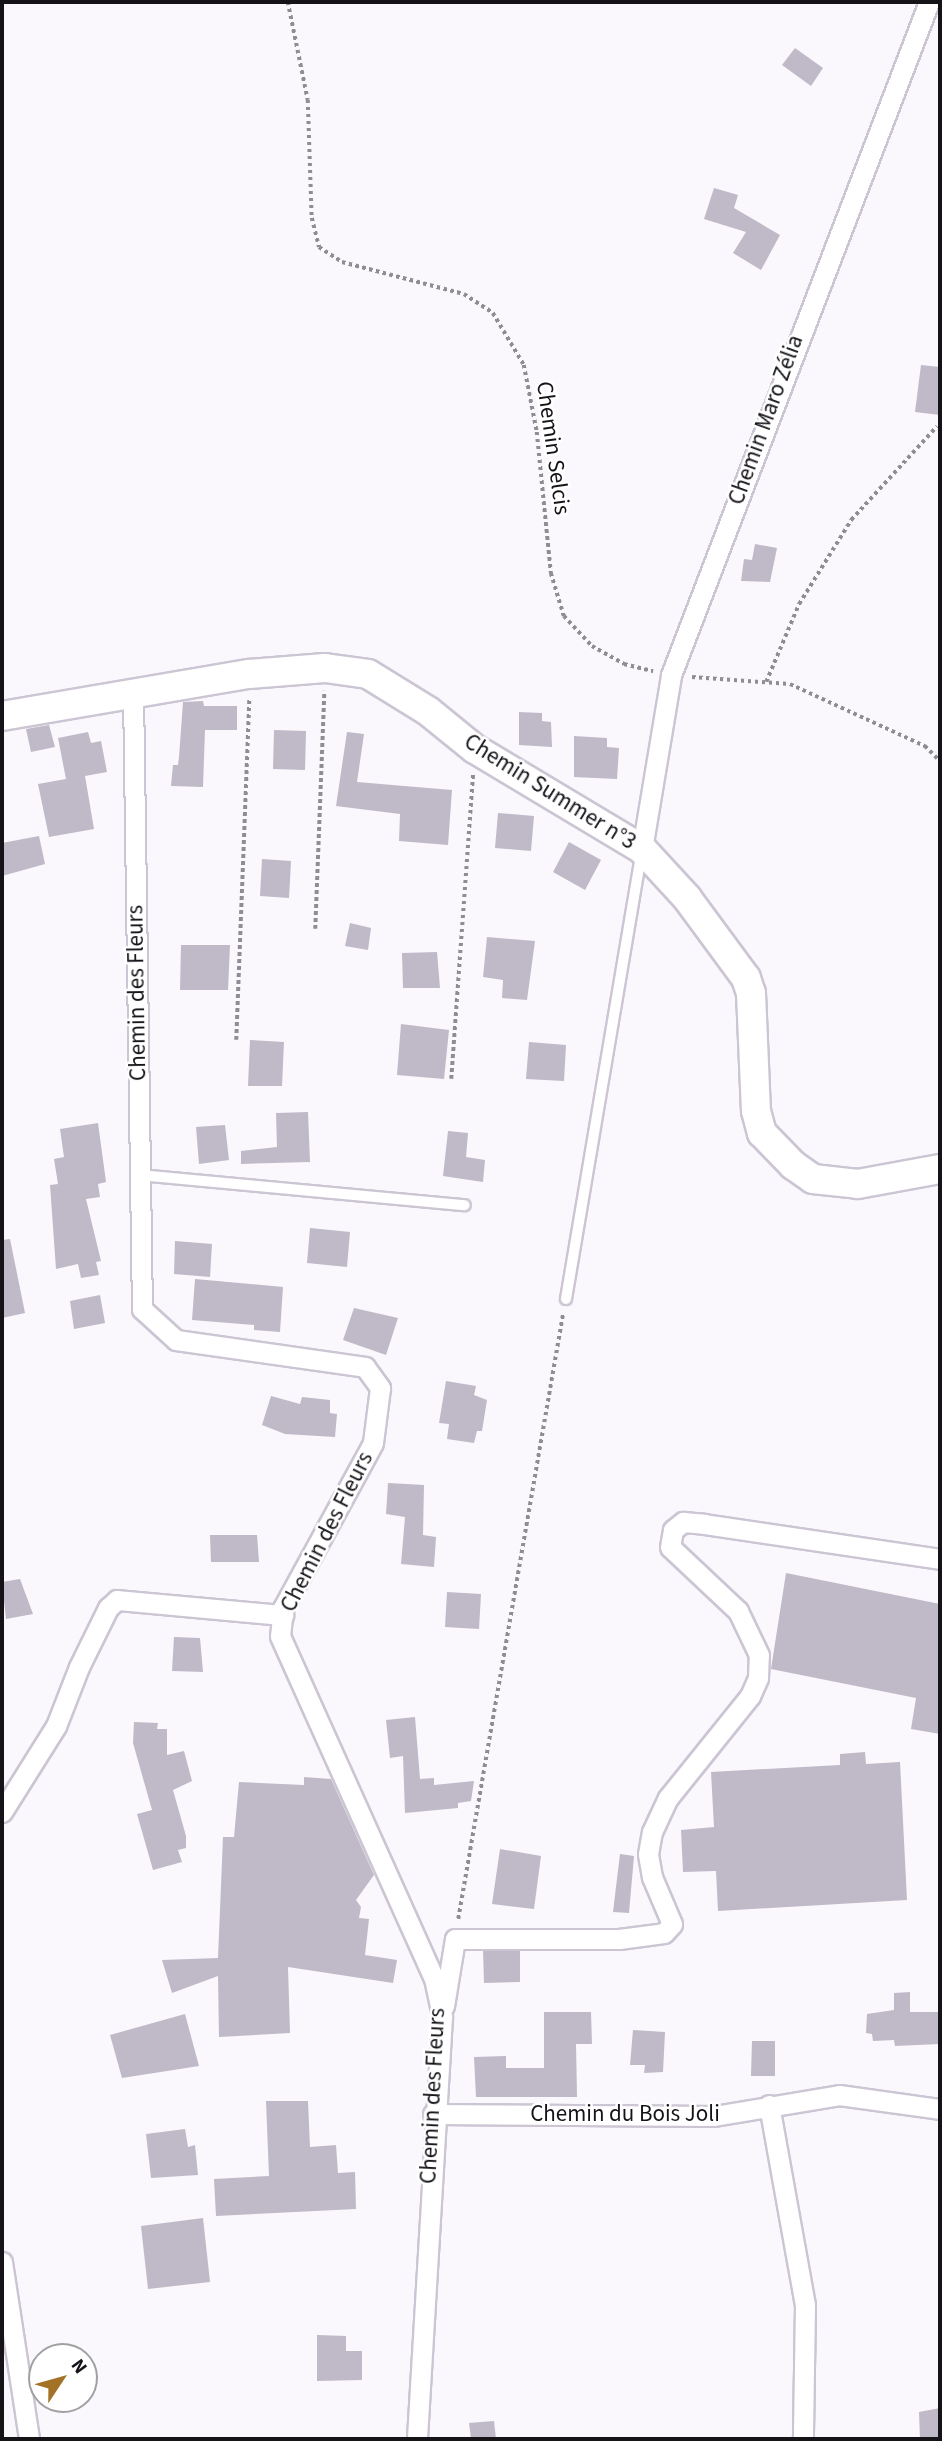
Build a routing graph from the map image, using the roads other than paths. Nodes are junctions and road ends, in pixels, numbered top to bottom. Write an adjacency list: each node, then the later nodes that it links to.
1 (929, 2): 4 (street, Chemin Maro Zélia)
2 (133, 691): 3 (street, Chemin Summer n°3); 4 (street, Chemin Summer n°3); 6 (street, Chemin des Fleurs)
3 (2, 716)
4 (642, 849): 5 (street, Chemin Summer n°3); 8 (lane)
5 (940, 1169)
6 (139, 1175): 7 (lane); 10 (street, Chemin des Fleurs)
7 (465, 1205)
8 (566, 1299)
9 (940, 1559): 12 (street)
10 (282, 1615): 11 (street); 12 (street, Chemin des Fleurs)
11 (2, 1812)
12 (442, 2017): 15 (street, Chemin des Fleurs)
13 (769, 2105): 14 (street, Chemin du Bois Joli); 15 (street, Chemin du Bois Joli); 19 (street)
14 (940, 2109)
15 (433, 2114): 18 (street, Chemin des Fleurs)
16 (2, 2262): 17 (street)
17 (29, 2439)
18 (417, 2439)
19 (803, 2439)

